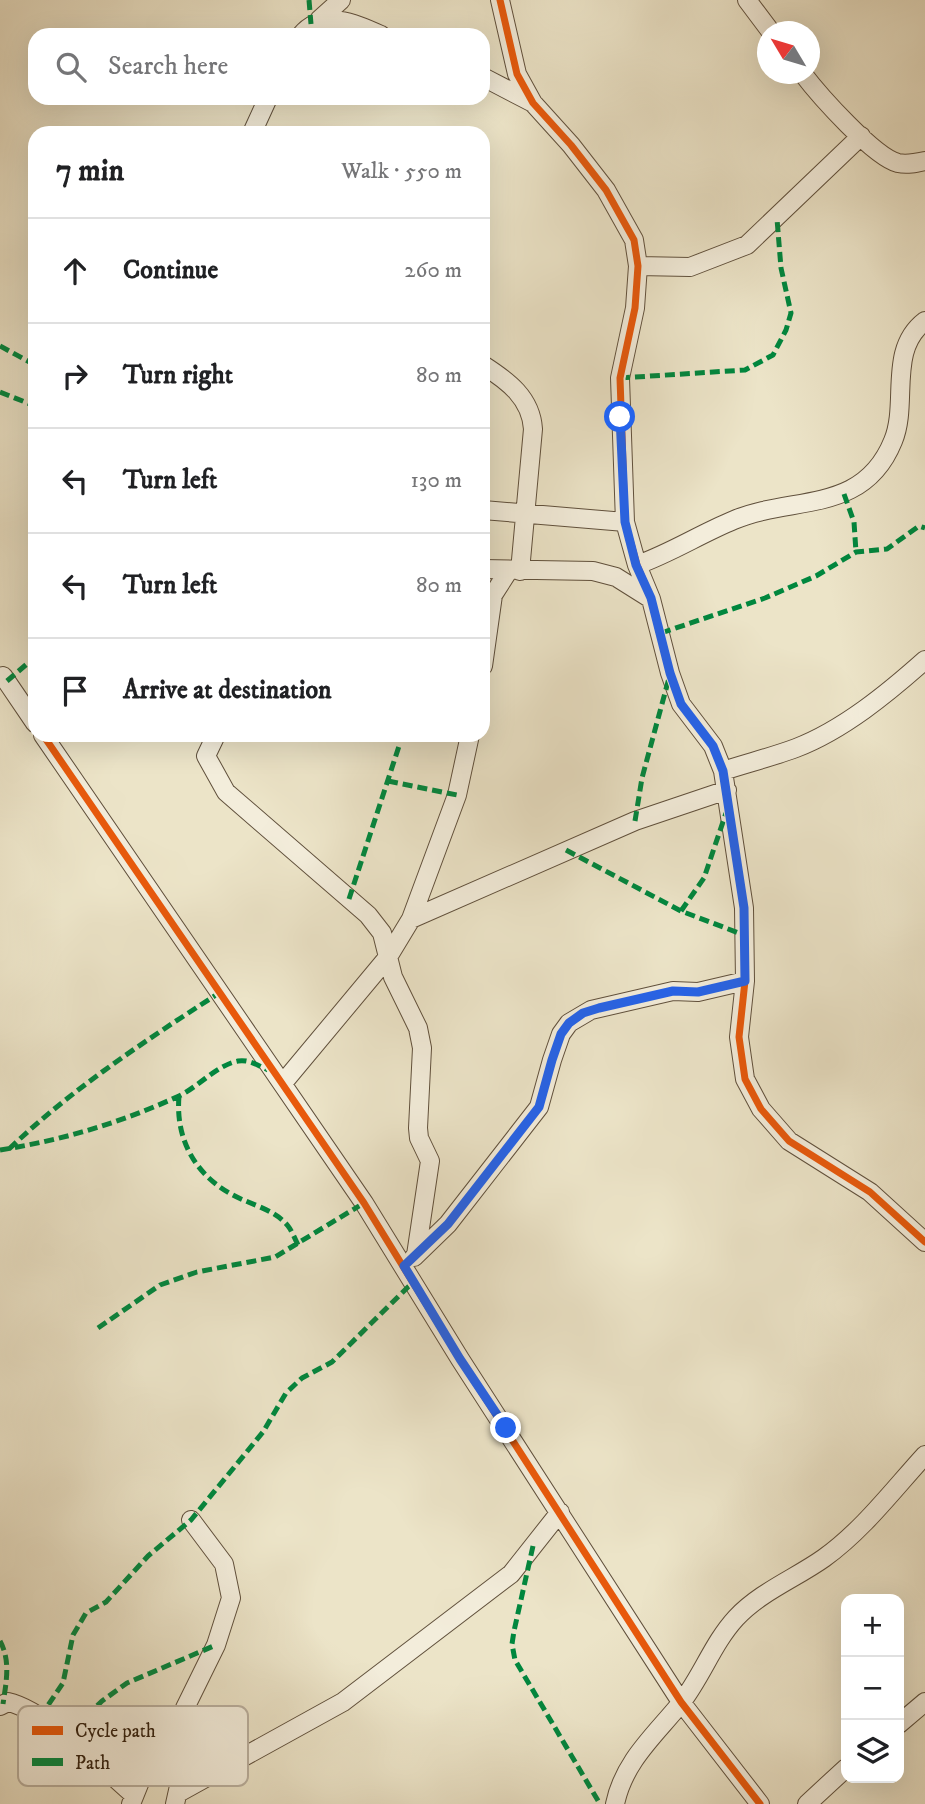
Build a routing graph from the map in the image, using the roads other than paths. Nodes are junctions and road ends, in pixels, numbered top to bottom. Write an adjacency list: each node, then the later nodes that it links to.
1 (341, 0): 4 (street)
2 (500, 0): 10 (street)
3 (747, 0): 5 (street)
4 (319, 20): 6 (street); 7 (street)
5 (763, 21)
6 (309, 28)
7 (360, 28)
8 (490, 81): 10 (street)
9 (812, 84): 13 (street)
10 (533, 103): 15 (street)
11 (265, 105): 12 (street)
12 (255, 126)
13 (861, 136): 14 (street); 15 (street)
14 (925, 161)
15 (638, 266): 20 (street)
16 (925, 321): 21 (street)
17 (490, 370): 19 (street)
18 (490, 510): 19 (street)
19 (526, 512): 20 (street); 23 (street)
20 (625, 522): 21 (street)
21 (636, 565): 24 (street)
22 (490, 569): 23 (street)
23 (515, 571): 24 (street); 25 (street)
24 (651, 598): 32 (street)
25 (490, 606)
26 (925, 660): 32 (street)
27 (3, 676): 28 (street)
28 (28, 713)
29 (48, 742): 37 (street)
30 (213, 742): 35 (street)
31 (468, 742): 34 (street)
32 (723, 771): 33 (street)
33 (727, 790): 34 (street); 36 (street)
34 (411, 919): 35 (street)
35 (388, 957): 37 (street); 39 (street)
36 (745, 981): 38 (street); 39 (street)
37 (283, 1083): 39 (street)
38 (925, 1242)
39 (410, 1261): 41 (street)
40 (925, 1455): 43 (street)
41 (560, 1512): 43 (street); 49 (street)
42 (191, 1520): 47 (street)
43 (681, 1702): 55 (street); 56 (street)
44 (925, 1702): 48 (street)
45 (0, 1706): 46 (street)
46 (21, 1706)
47 (186, 1706)
48 (904, 1720)
49 (248, 1757)
50 (841, 1773): 57 (street)
51 (116, 1786): 54 (street)
52 (198, 1786): 53 (street)
53 (178, 1798)
54 (132, 1800)
55 (615, 1804)
56 (760, 1804)
57 (807, 1804)

